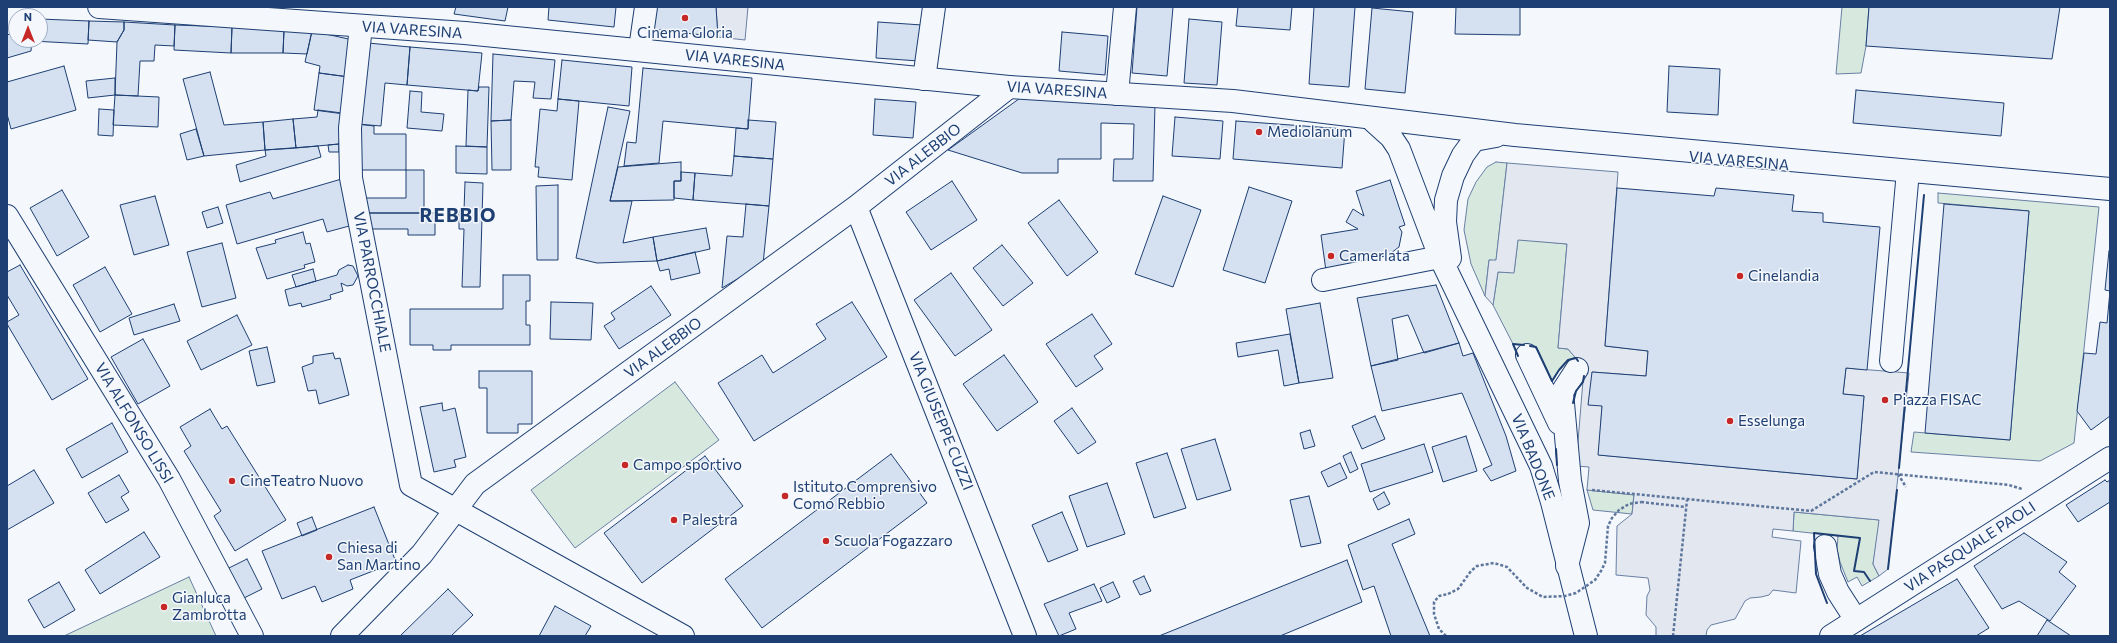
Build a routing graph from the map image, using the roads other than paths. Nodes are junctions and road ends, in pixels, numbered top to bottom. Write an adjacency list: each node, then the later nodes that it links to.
1 (99, 7): 5 (main road, VIA VARESINA)
2 (646, 7): 7 (main road)
3 (934, 7): 8 (main road)
4 (1125, 7): 10 (main road)
5 (308, 14): 6 (main road, VIA VARESINA)
6 (361, 26): 7 (main road, VIA VARESINA); 27 (main road, VIA PARROCCHIALE)
7 (640, 49): 8 (main road, VIA VARESINA)
8 (924, 79): 9 (main road, VIA VARESINA)
9 (1009, 87): 10 (main road, VIA VARESINA); 17 (main road, VIA ALEBBIO)
10 (1117, 94): 11 (main road, VIA VARESINA)
11 (1370, 118): 12 (main road, VIA VARESINA); 13 (main road, VIA VARESINA); 19 (main road, VIA BADONE)
12 (1515, 135): 13 (main road); 14 (main road, VIA VARESINA)
13 (1474, 140): 14 (main road, VIA VARESINA); 21 (main road, VIA BADONE)
14 (1908, 174): 15 (main road, VIA VARESINA); 16 (main road, VIA VARESINA); 23 (main road)
15 (2110, 189)
16 (2110, 195)
17 (856, 207): 27 (main road, VIA ALEBBIO); 34 (main road, VIA GIUSEPPE CUZZI)
18 (7, 216): 31 (main road, VIA ALFONSO LISSI)
19 (1440, 257): 20 (main road); 21 (main road, VIA BADONE)
20 (1323, 280)
21 (1456, 287): 29 (main road, VIA BADONE)
22 (1527, 355): 25 (main road)
23 (1891, 361)
24 (1577, 369): 25 (main road)
25 (1566, 438): 29 (main road)
26 (2110, 458): 30 (main road, VIA PASQUALE PAOLI)
27 (456, 509): 32 (main road, VIA ALEBBIO); 33 (main road)
28 (1825, 546): 30 (main road)
29 (1568, 566): 35 (main road, VIA BADONE)
30 (1856, 620): 36 (main road, VIA PASQUALE PAOLI)
31 (252, 636)
32 (342, 636)
33 (683, 636)
34 (1025, 636)
35 (1586, 636)
36 (1831, 636)

